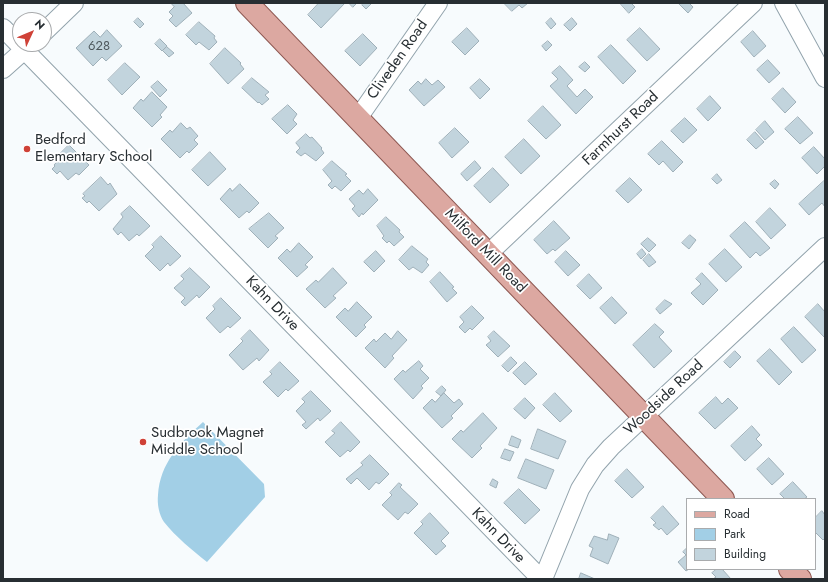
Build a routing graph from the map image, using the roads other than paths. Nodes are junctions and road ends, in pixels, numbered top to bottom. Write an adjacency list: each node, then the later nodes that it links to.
1 (74, 3): 6 (street)
2 (248, 3): 13 (main road, Milford Mill Road)
3 (438, 3): 13 (street, Cliveden Road)
4 (753, 3): 15 (street, Farmhurst Road)
5 (784, 3): 12 (street)
6 (52, 24)
7 (3, 28): 8 (street, Kahn Drive)
8 (12, 35)
9 (22, 52): 11 (street)
10 (33, 52): 19 (street, Kahn Drive)
11 (3, 69)
12 (825, 78)
13 (358, 118): 15 (main road, Milford Mill Road)
14 (825, 247): 16 (street, Woodside Road)
15 (488, 254): 16 (main road, Milford Mill Road)
16 (644, 417): 17 (main road, Milford Mill Road); 19 (street, Woodside Road)
17 (722, 498)
18 (791, 570): 20 (main road)
19 (542, 579)
20 (800, 579)

